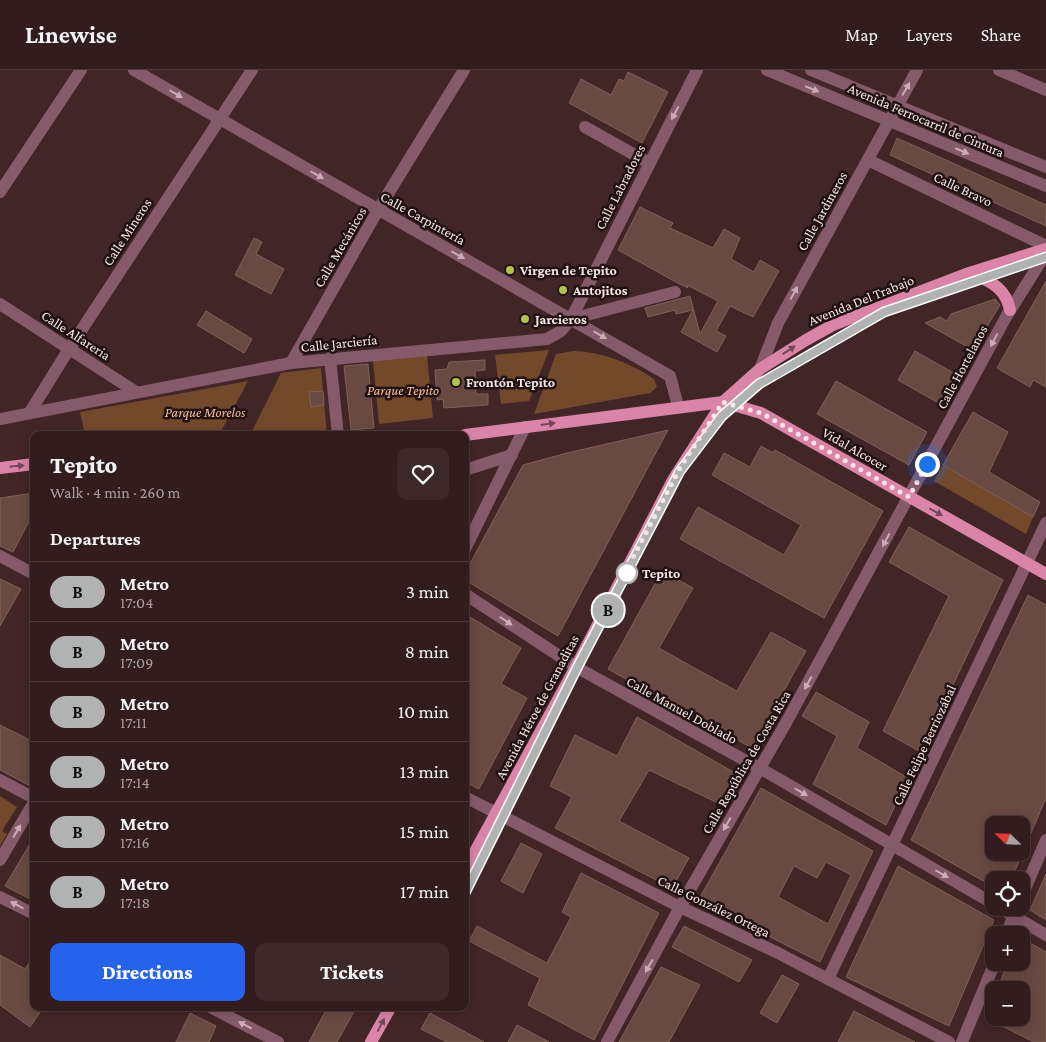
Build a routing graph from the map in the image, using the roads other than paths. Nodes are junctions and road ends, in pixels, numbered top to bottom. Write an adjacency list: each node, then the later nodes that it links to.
1 (81, 70): 19 (street)
2 (134, 70): 12 (street, Calle Carpintería, one-way to 12)
3 (252, 70): 12 (street, Calle Mineros)
4 (464, 70): 20 (street, Calle Mecánicos)
5 (697, 70): 16 (street, Calle Labradores, one-way to 16)
6 (767, 70): 13 (street, Avenida Ferrocarril de Cintura, one-way to 13)
7 (811, 70): 11 (street, Avenida Ferrocarril de Cintura)
8 (917, 70): 11 (street, Calle Jardineros, one-way to 8)
9 (999, 70): 10 (street)
10 (1046, 90)
11 (896, 105): 13 (street, Calle Jardineros); 17 (street, Avenida Ferrocarril de Cintura)
12 (220, 119): 20 (street, Calle Carpintería, one-way to 20); 28 (street, Calle Mineros)
13 (888, 120): 15 (street, Calle Jardineros); 18 (street, Avenida Ferrocarril de Cintura, one-way to 18)
14 (585, 127): 16 (street)
15 (868, 160): 21 (street, Calle Bravo); 31 (street, Calle Jardineros, one-way to 15)
16 (648, 163): 27 (street, Calle Labradores)
17 (1046, 167)
18 (1046, 186)
19 (0, 192)
20 (378, 210): 27 (street, Calle Carpintería, one-way to 27); 30 (street, Calle Mecánicos)
21 (1046, 247): 23 (main road, Avenida Del Trabajo)
22 (1046, 253): 26 (street, Calle Hortelanos)
23 (972, 273): 26 (main road); 31 (main road, Avenida Del Trabajo, one-way to 23)
24 (675, 292): 27 (street, Calle Jarciería)
25 (0, 304): 28 (street, Calle Alfareria)
26 (1010, 310): 44 (street, Calle Hortelanos, one-way to 44)
27 (572, 319): 29 (street, Calle Jarciería); 34 (street, Calle Carpintería, one-way to 34)
28 (68, 349): 32 (street, Calle Alfareria); 35 (street, Calle Mineros)
29 (330, 358): 30 (street, Calle Jarciería); 38 (street)
30 (291, 363): 32 (street, Calle Jarciería)
31 (760, 369): 33 (main road, Avenida Del Trabajo)
32 (136, 392): 35 (street, Calle Jarciería)
33 (723, 402): 34 (main road); 44 (main road, Vidal Alcocer); 52 (main road, Avenida Héroe de Granaditas)
34 (678, 406): 37 (main road, one-way to 34)
35 (30, 412): 36 (street, Calle Jarciería)
36 (0, 419)
37 (525, 427): 39 (main road); 40 (street)
38 (338, 431)
39 (469, 434)
40 (512, 455): 43 (street); 46 (street)
41 (30, 464): 42 (main road, one-way to 41)
42 (0, 468)
43 (469, 469)
44 (909, 497): 48 (main road, Vidal Alcocer, one-way to 48); 53 (street, Calle República de Costa Rica, one-way to 53)
45 (1046, 523): 48 (street, Calle Felipe Berriozábal)
46 (469, 541)
47 (0, 556): 49 (street)
48 (1026, 563): 50 (main road, Vidal Alcocer); 60 (street, Calle Felipe Berriozábal)
49 (30, 572)
50 (1046, 574)
51 (469, 597): 52 (street, Calle Manuel Doblado, one-way to 52)
52 (576, 667): 53 (street, Calle Manuel Doblado); 58 (main road, Avenida Héroe de Granaditas)
53 (758, 769): 60 (street, Calle Manuel Doblado, one-way to 60); 66 (street, Calle República de Costa Rica, one-way to 66)
54 (0, 780): 55 (street)
55 (30, 796)
56 (469, 799): 58 (street, Calle González Ortega)
57 (30, 809): 61 (street, one-way to 57)
58 (496, 814): 62 (main road, Avenida Héroe de Granaditas); 66 (street, Calle González Ortega)
59 (1046, 840): 63 (street)
60 (893, 845): 65 (street, Calle Manuel Doblado, one-way to 65); 71 (street, Calle Felipe Berriozábal)
61 (0, 860)
62 (469, 863)
63 (1030, 877)
64 (0, 897): 67 (street, one-way to 64)
65 (985, 899)
66 (680, 907): 71 (street, Calle González Ortega); 76 (street, Calle República de Costa Rica, one-way to 76)
67 (30, 912)
68 (1020, 916): 69 (street)
69 (1046, 935)
70 (991, 971): 78 (street)
71 (828, 979): 77 (street, Calle González Ortega)
72 (218, 1011): 74 (street, one-way to 72)
73 (388, 1011): 75 (main road, one-way to 73)
74 (278, 1042)
75 (372, 1042)
76 (607, 1042)
77 (949, 1042)
78 (962, 1042)

